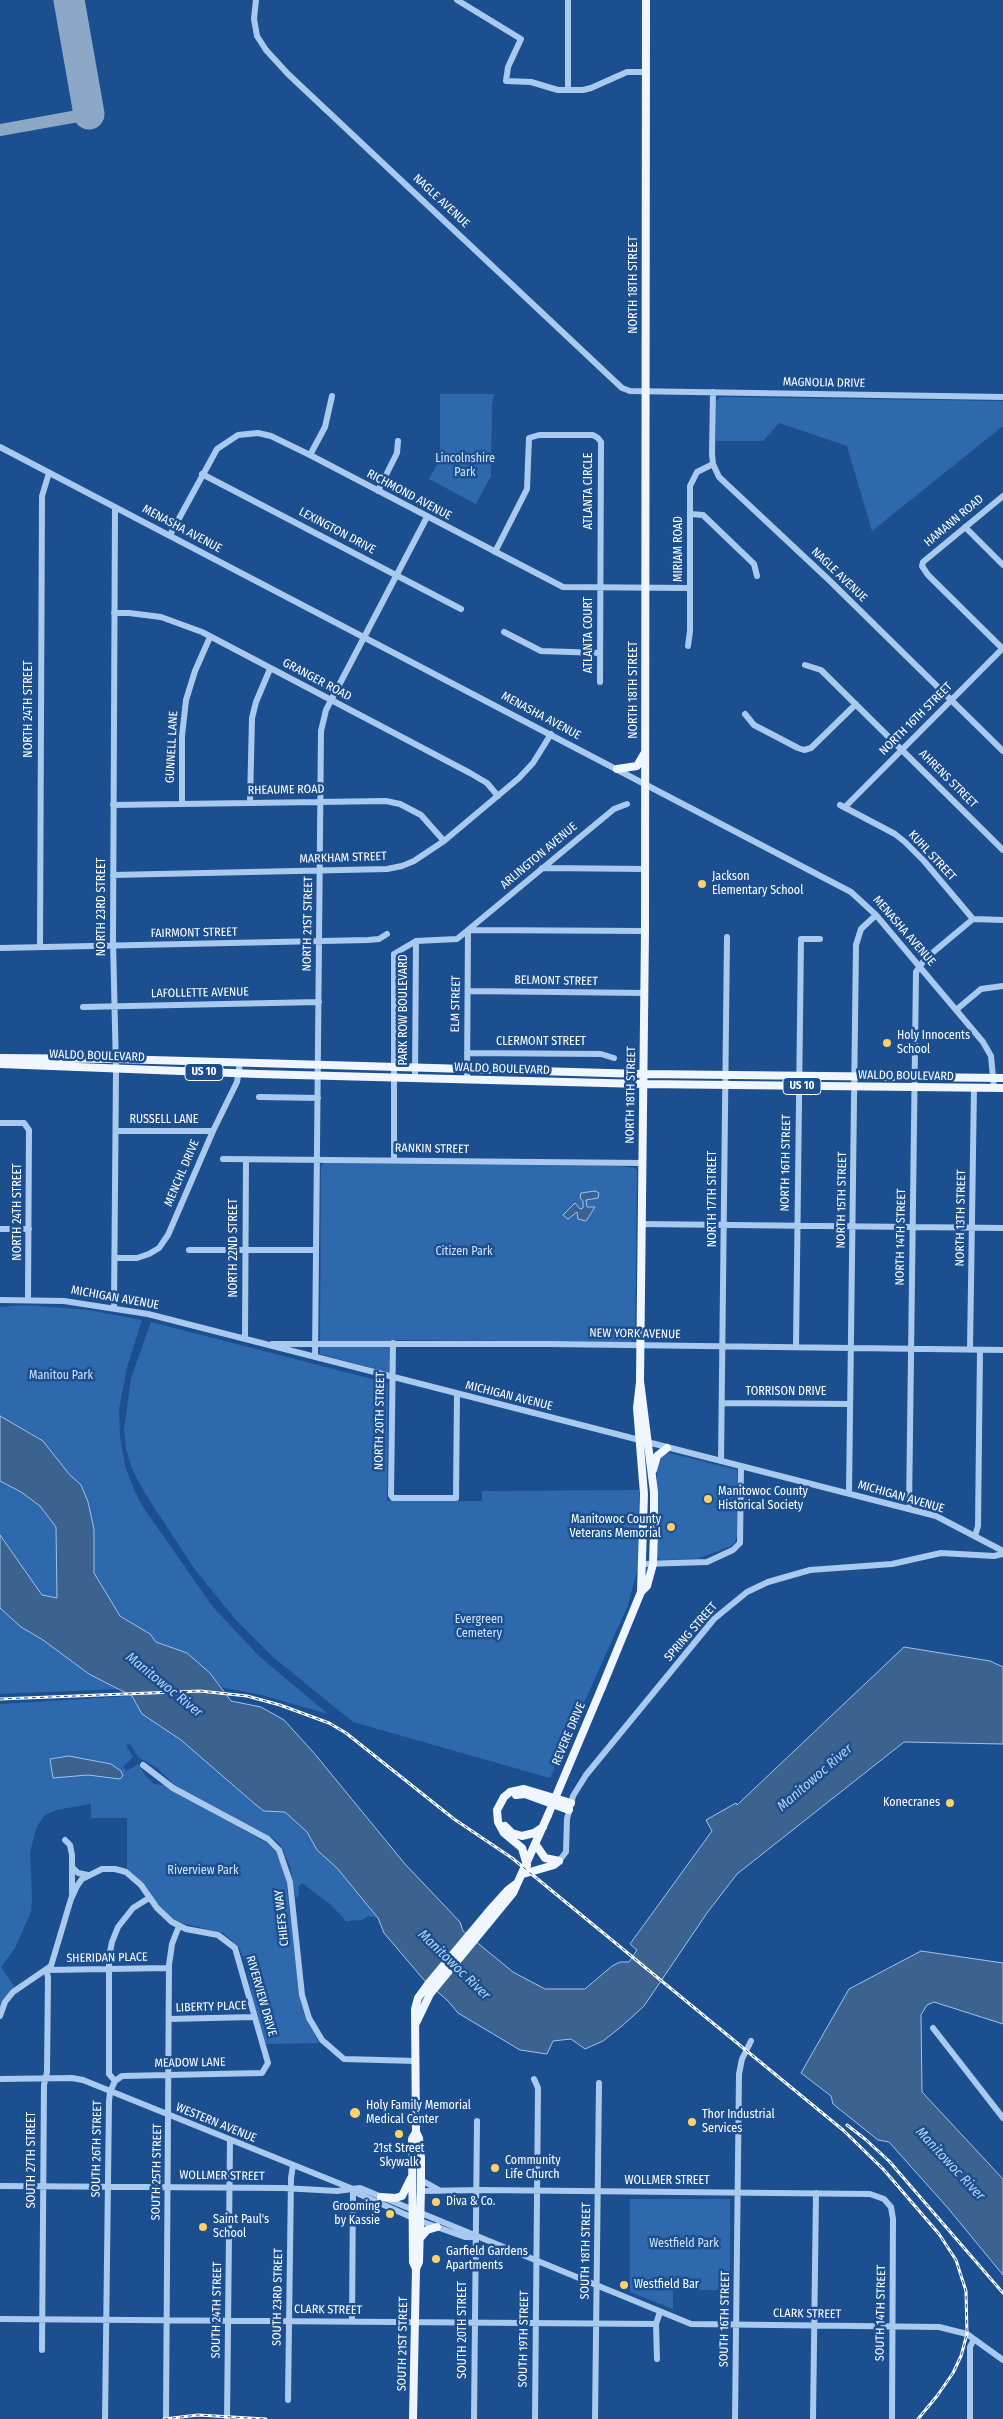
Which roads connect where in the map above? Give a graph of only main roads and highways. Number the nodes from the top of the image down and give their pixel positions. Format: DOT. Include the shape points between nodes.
graph roads {
  1 [pos="646,0"];
  2 [pos="645,753"];
  3 [pos="617,768"];
  4 [pos="0,1058"];
  5 [pos="0,1064"];
  6 [pos="643,1074"];
  7 [pos="1003,1078"];
  8 [pos="643,1084"];
  9 [pos="1003,1088"];
  10 [pos="640,1380"];
  11 [pos="668,1448"];
  12 [pos="652,1476"];
  13 [pos="643,1564"];
  14 [pos="653,1564"];
  15 [pos="641,1592"];
  16 [pos="543,1827"];
  17 [pos="536,1845"];
  18 [pos="527,1865"];
  19 [pos="523,1874"];
  20 [pos="472,1936"];
  21 [pos="416,2132"];
  22 [pos="413,2179"];
  23 [pos="421,2192"];
  24 [pos="382,2197"];
  25 [pos="416,2215"];
  26 [pos="436,2227"];
  27 [pos="420,2238"];
  28 [pos="416,2268"];
  29 [pos="413,2419"];
  1 -- 2 [label="main road, NORTH 18TH STREET"];
  2 -- 3 [label="main road" via="636,766"];
  2 -- 6 [label="main road, NORTH 18TH STREET"];
  4 -- 6 [label="main road, WALDO BOULEVARD / US 10"];
  5 -- 8 [label="main road, WALDO BOULEVARD / US 10"];
  6 -- 7 [label="main road, WALDO BOULEVARD / US 10"];
  6 -- 8 [label="main road, NORTH 18TH STREET"];
  8 -- 9 [label="main road, WALDO BOULEVARD / US 10"];
  8 -- 10 [label="main road, NORTH 18TH STREET"];
  10 -- 12 [label="main road, NORTH 18TH STREET"];
  10 -- 13 [label="main road, NORTH 18TH STREET" via="637,1408 644,1494"];
  11 -- 12 [label="main road" via="657,1456"];
  12 -- 14 [label="main road, NORTH 18TH STREET"];
  13 -- 15 [label="main road, REVERE DRIVE"];
  14 -- 15 [label="main road, REVERE DRIVE" via="647,1586"];
  15 -- 16 [label="main road, REVERE DRIVE, bridge"];
  16 -- 17 [label="main road, REVERE DRIVE"];
  16 -- 18 [label="main road" via="528,1835 512,1833 502,1822 503,1806 512,1796 525,1794 570,1806 524,1789 504,1797 497,1810 498,1822 504,1833 522,1848"];
  17 -- 18 [label="main road, REVERE DRIVE"];
  17 -- 19 [label="main road" via="543,1857 559,1861"];
  18 -- 19 [label="main road, REVERE DRIVE"];
  19 -- 20 [label="main road, REVERE DRIVE" via="514,1894"];
  20 -- 21 [label="main road, SOUTH 21ST STREET" via="431,1987 416,2024"];
  21 -- 22 [label="main road, SOUTH 21ST STREET" via="412,2139"];
  21 -- 23 [label="main road, SOUTH 21ST STREET"];
  22 -- 23 [label="main road"];
  22 -- 24 [label="main road" via="408,2181 402,2196"];
  22 -- 25 [label="main road, SOUTH 21ST STREET"];
  23 -- 25 [label="main road, SOUTH 21ST STREET"];
  25 -- 27 [label="main road, SOUTH 21ST STREET"];
  25 -- 28 [label="main road, SOUTH 21ST STREET" via="413,2262"];
  26 -- 27 [label="main road" via="427,2230"];
  27 -- 28 [label="main road, SOUTH 21ST STREET"];
  28 -- 29 [label="main road, SOUTH 21ST STREET"];
}
